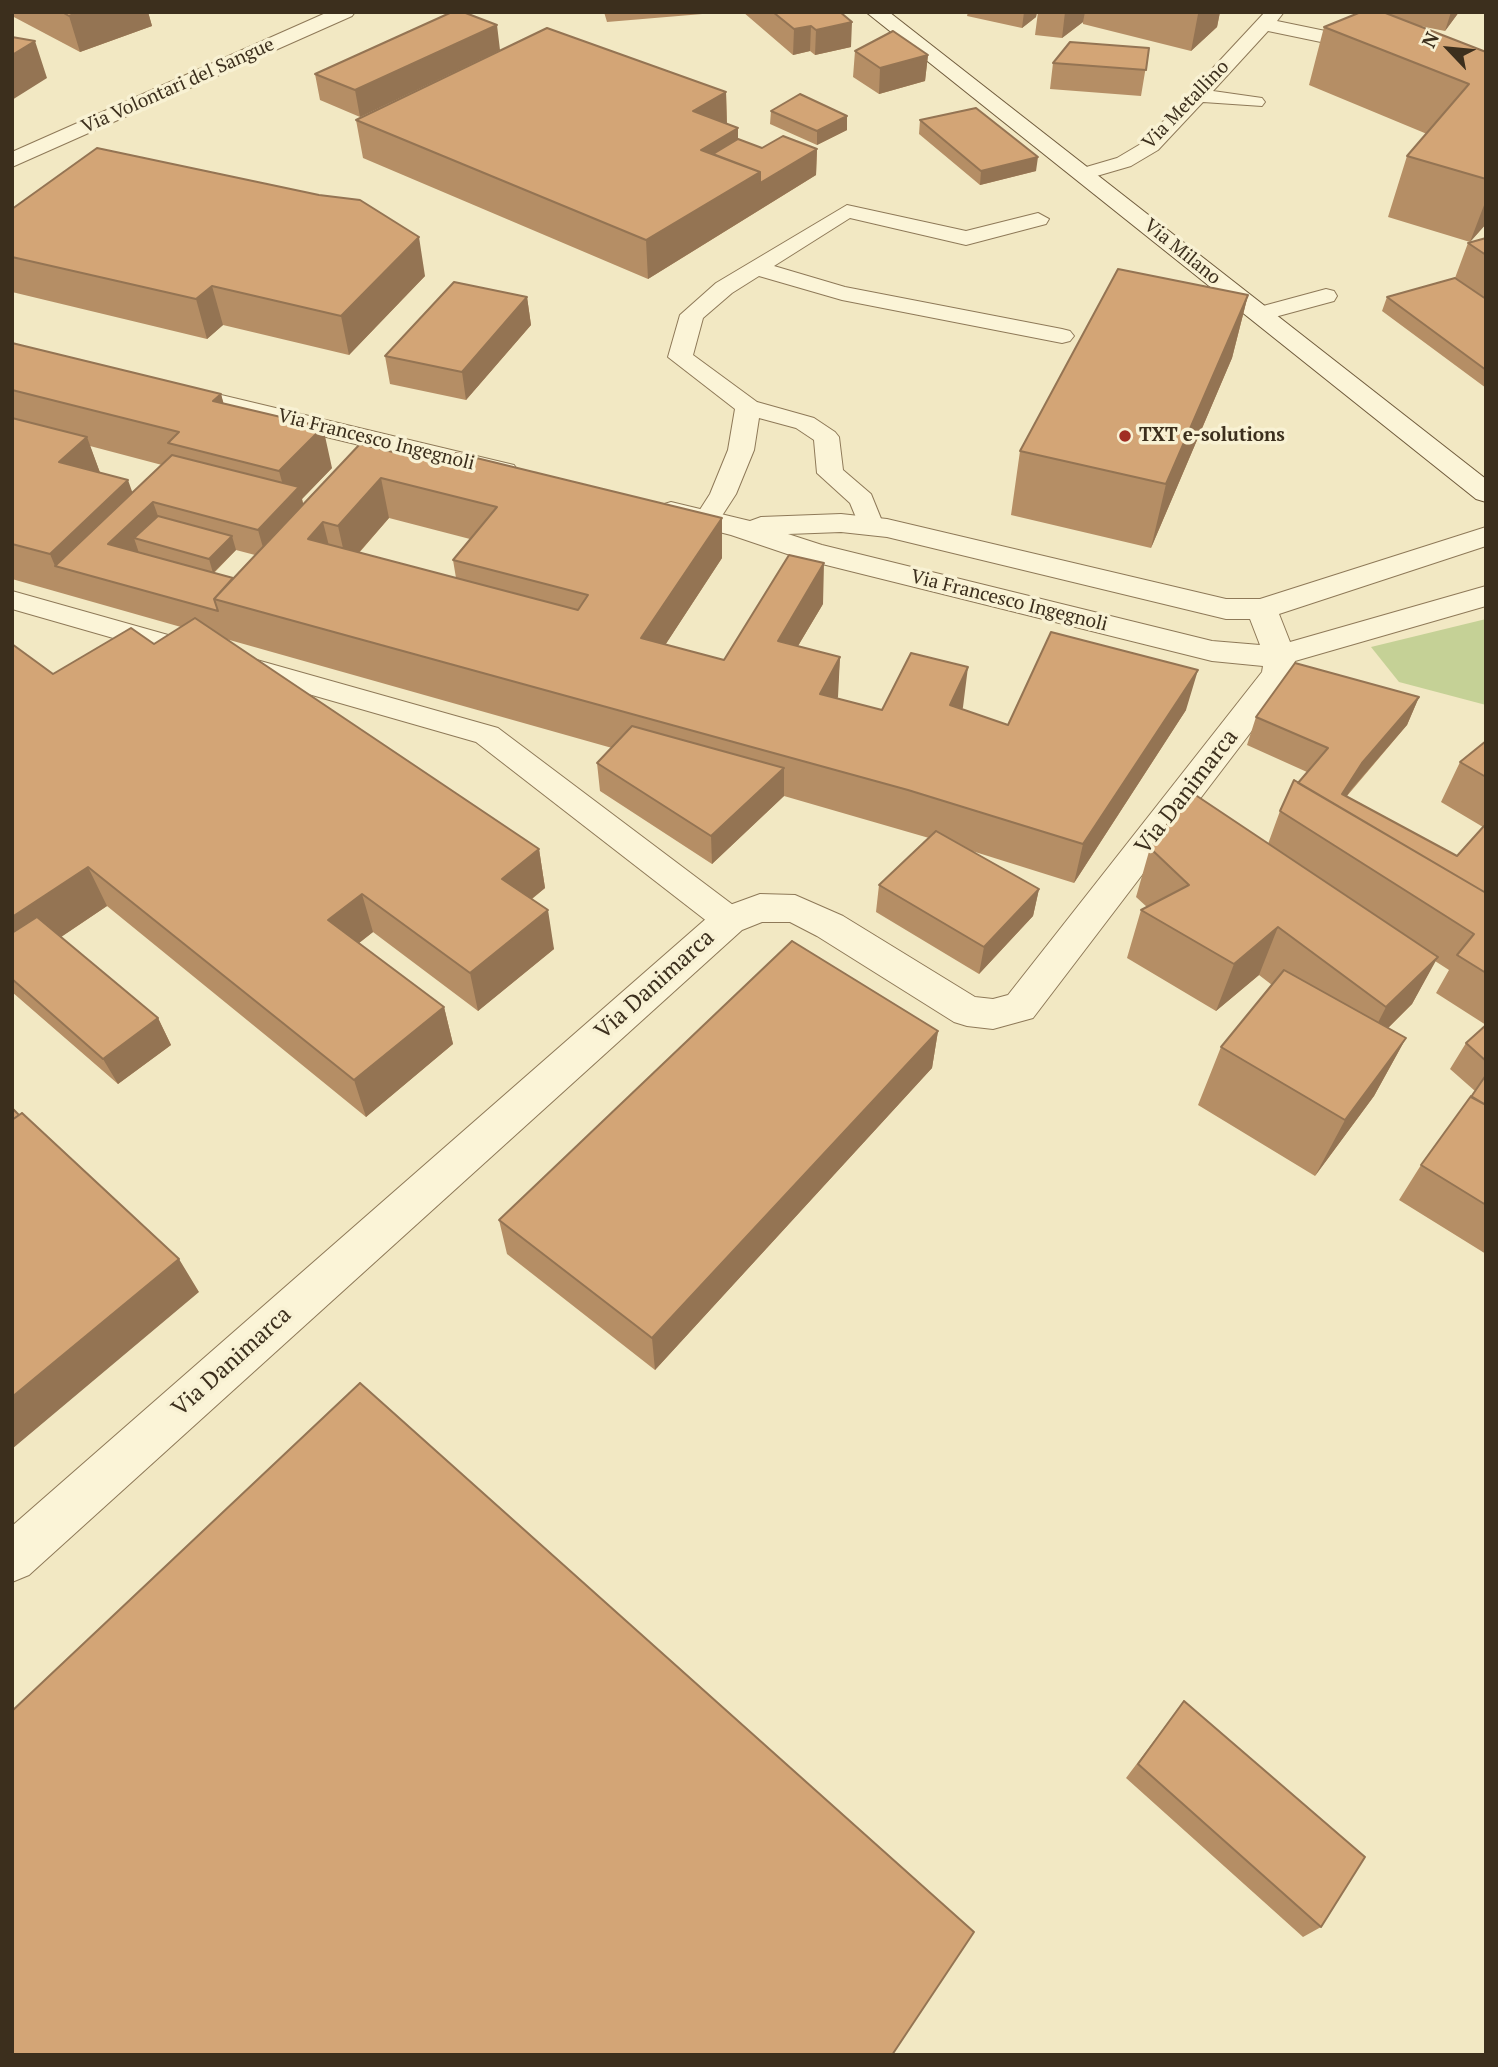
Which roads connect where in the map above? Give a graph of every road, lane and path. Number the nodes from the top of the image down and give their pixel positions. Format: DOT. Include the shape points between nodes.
graph roads {
  1 [pos="876,12"];
  2 [pos="340,13"];
  3 [pos="1269,18"];
  4 [pos="1394,52"];
  5 [pos="1198,95"];
  6 [pos="1255,102"];
  7 [pos="12,160"];
  8 [pos="1083,174"];
  9 [pos="1038,219"];
  10 [pos="756,268"];
  11 [pos="1326,296"];
  12 [pos="1260,314"];
  13 [pos="1062,336"];
  14 [pos="148,385"];
  15 [pos="748,407"];
  16 [pos="527,476"];
  17 [pos="1486,493"];
  18 [pos="649,506"];
  19 [pos="707,520"];
  20 [pos="871,526"];
  21 [pos="741,527"];
  22 [pos="1486,536"];
  23 [pos="1486,596"];
  24 [pos="12,600"];
  25 [pos="1262,609"];
  26 [pos="1280,655"];
  27 [pos="729,920"];
  28 [pos="12,1558"];
  1 -- 8 [label="street, Via Milano"];
  2 -- 7 [label="street, Via Volontari del Sangue"];
  3 -- 4 [label="lane"];
  3 -- 5 [label="lane, Via Metallino"];
  5 -- 6 [label="lane"];
  5 -- 8 [label="lane, Via Metallino" via="1151,146 1124,163"];
  8 -- 12 [label="street, Via Milano"];
  9 -- 10 [label="lane" via="966,238 847,211"];
  10 -- 13 [label="lane" via="842,293"];
  10 -- 15 [label="lane" via="692,315 680,357"];
  11 -- 12 [label="lane"];
  12 -- 17 [label="street, Via Milano"];
  14 -- 16 [label="street, Via Francesco Ingegnoli"];
  15 -- 19 [label="lane" via="741,450"];
  15 -- 20 [label="lane" via="805,424 827,437 830,473 862,500"];
  18 -- 19 [label="street, Via Francesco Ingegnoli"];
  19 -- 21 [label="street, Via Francesco Ingegnoli"];
  20 -- 21 [label="street, Via Francesco Ingegnoli"];
  20 -- 25 [label="street, Via Francesco Ingegnoli" via="1226,609"];
  21 -- 26 [label="street, Via Francesco Ingegnoli" via="813,552 1212,651"];
  22 -- 25 [label="street, Via Francesco Ingegnoli"];
  23 -- 26 [label="street, Via Francesco Ingegnoli"];
  24 -- 27 [label="lane" via="487,735"];
  25 -- 26 [label="street"];
  26 -- 27 [label="street, Via Danimarca" via="1278,674 1020,1007 993,1014 967,1011 795,909 760,908"];
  27 -- 28 [label="street, Via Danimarca"];
}
